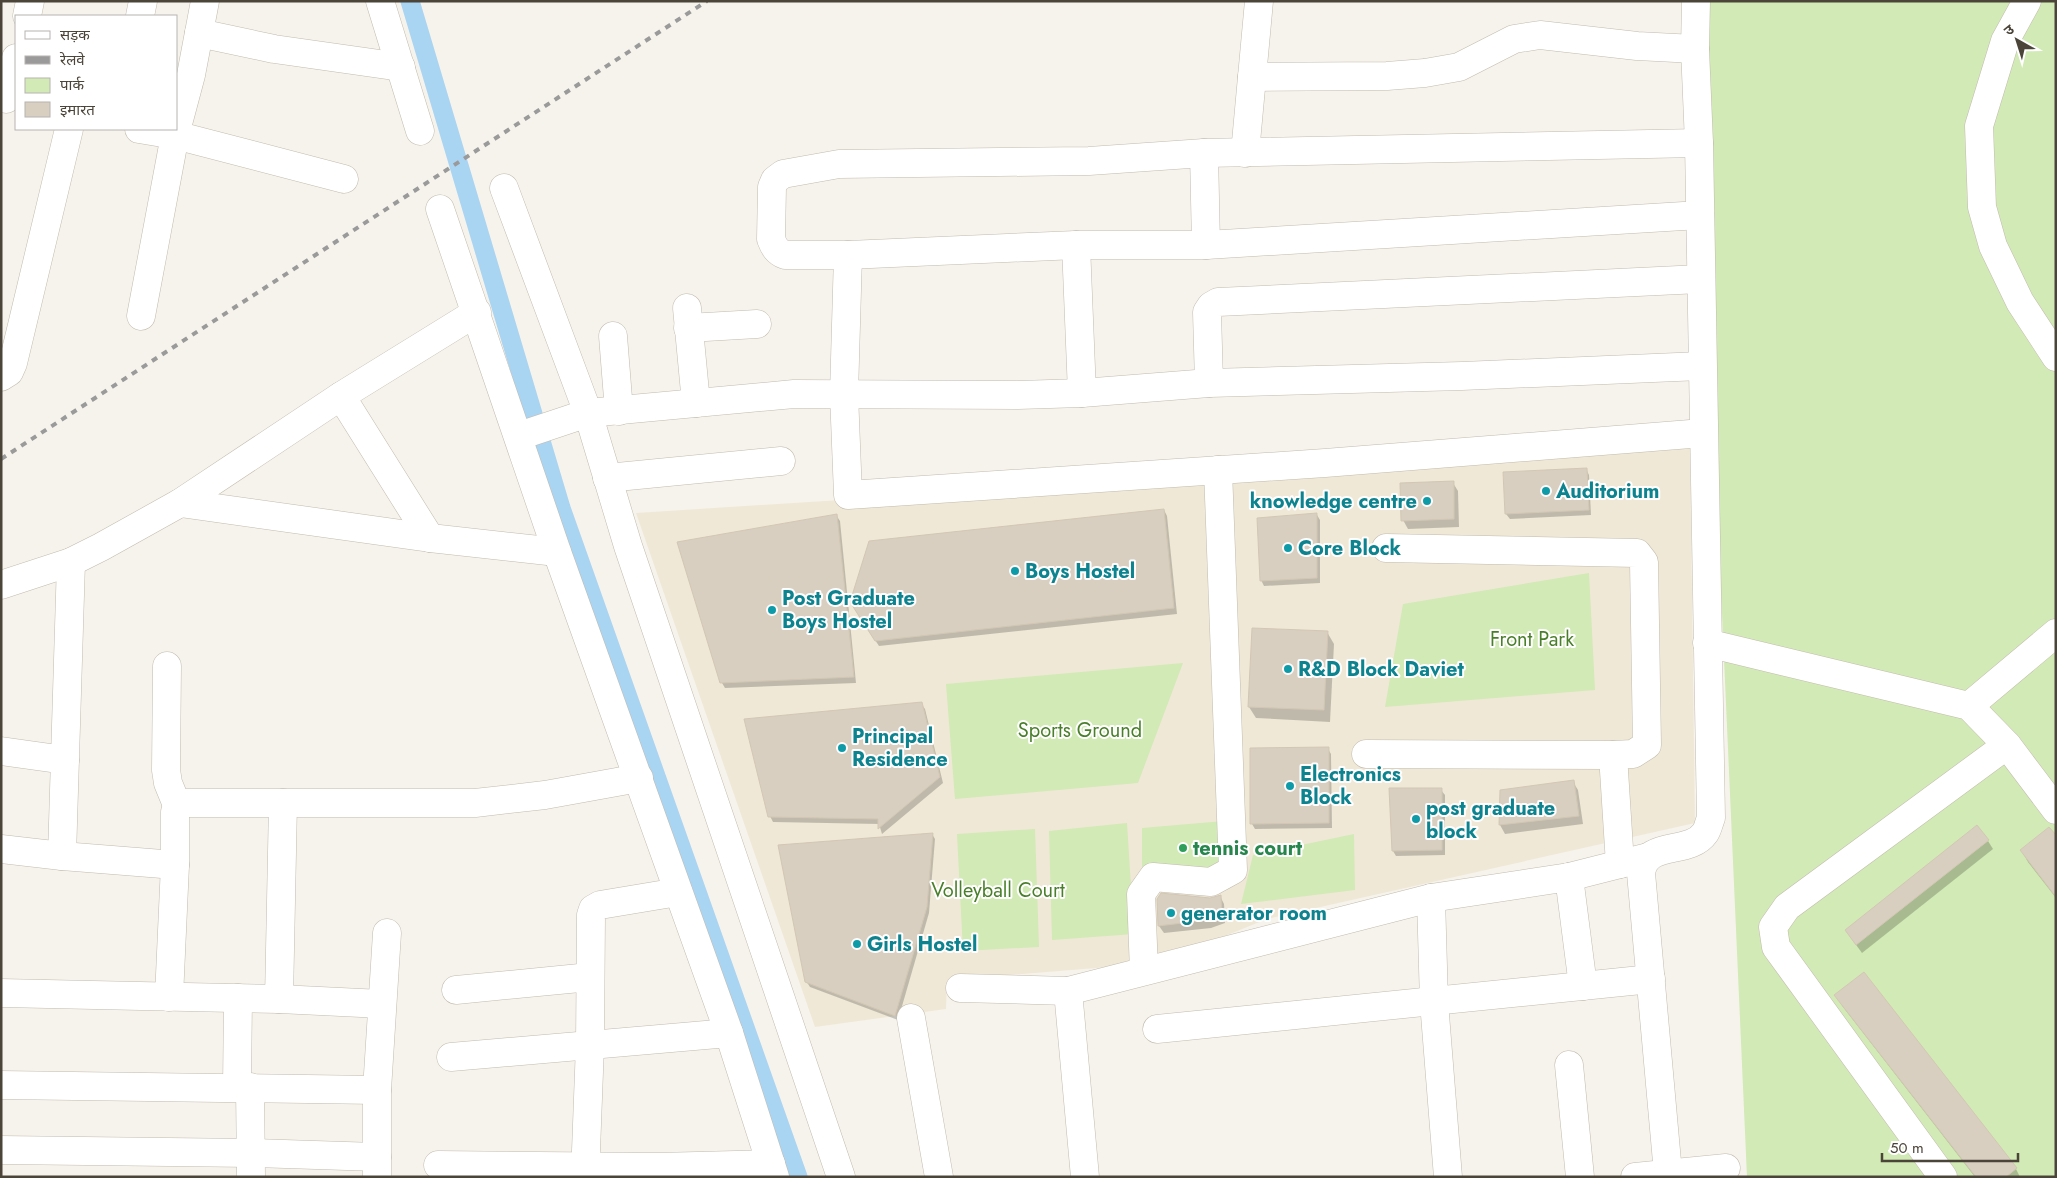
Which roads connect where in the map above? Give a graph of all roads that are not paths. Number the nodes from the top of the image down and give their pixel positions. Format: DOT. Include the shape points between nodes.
graph roads {
  1 [pos="30,1"];
  2 [pos="143,1"];
  3 [pos="206,1"];
  4 [pos="380,1"];
  5 [pos="1259,1"];
  6 [pos="1696,1"];
  7 [pos="2027,1"];
  8 [pos="26,15"];
  9 [pos="140,15"];
  10 [pos="199,33"];
  11 [pos="1695,49"];
  12 [pos="15,63"];
  13 [pos="401,67"];
  14 [pos="1252,77"];
  15 [pos="8,99"];
  16 [pos="178,122"];
  17 [pos="69,130"];
  18 [pos="145,130"];
  19 [pos="176,130"];
  20 [pos="420,131"];
  21 [pos="175,135"];
  22 [pos="1699,143"];
  23 [pos="1204,153"];
  24 [pos="1244,153"];
  25 [pos="344,179"];
  26 [pos="504,188"];
  27 [pos="440,209"];
  28 [pos="1700,215"];
  29 [pos="1076,245"];
  30 [pos="1206,246"];
  31 [pos="848,255"];
  32 [pos="1700,279"];
  33 [pos="477,312"];
  34 [pos="141,316"];
  35 [pos="757,324"];
  36 [pos="612,336"];
  37 [pos="2056,357"];
  38 [pos="1701,366"];
  39 [pos="1,377"];
  40 [pos="1209,383"];
  41 [pos="1082,393"];
  42 [pos="844,394"];
  43 [pos="341,396"];
  44 [pos="696,403"];
  45 [pos="619,410"];
  46 [pos="580,416"];
  47 [pos="1703,433"];
  48 [pos="527,434"];
  49 [pos="781,461"];
  50 [pos="1218,470"];
  51 [pos="607,478"];
  52 [pos="180,503"];
  53 [pos="430,538"];
  54 [pos="1386,548"];
  55 [pos="557,552"];
  56 [pos="71,562"];
  57 [pos="1,585"];
  58 [pos="2056,633"];
  59 [pos="1707,644"];
  60 [pos="167,666"];
  61 [pos="1968,706"];
  62 [pos="2007,745"];
  63 [pos="1,751"];
  64 [pos="1366,754"];
  65 [pos="1613,754"];
  66 [pos="65,760"];
  67 [pos="639,778"];
  68 [pos="283,803"];
  69 [pos="177,806"];
  70 [pos="2056,810"];
  71 [pos="1,849"];
  72 [pos="62,856"];
  73 [pos="1648,857"];
  74 [pos="1620,864"];
  75 [pos="175,865"];
  76 [pos="1569,877"];
  77 [pos="678,892"];
  78 [pos="1431,898"];
  79 [pos="387,933"];
  80 [pos="1144,972"];
  81 [pos="590,977"];
  82 [pos="1651,979"];
  83 [pos="1583,986"];
  84 [pos="960,988"];
  85 [pos="456,990"];
  86 [pos="1068,991"];
  87 [pos="1,993"];
  88 [pos="169,996"];
  89 [pos="238,998"];
  90 [pos="279,998"];
  91 [pos="1434,1002"];
  92 [pos="382,1004"];
  93 [pos="911,1018"];
  94 [pos="1157,1029"];
  95 [pos="729,1032"];
  96 [pos="590,1045"];
  97 [pos="451,1058"];
  98 [pos="1569,1065"];
  99 [pos="1,1085"];
  100 [pos="244,1087"];
  101 [pos="377,1090"];
  102 [pos="1,1150"];
  103 [pos="252,1165"];
  104 [pos="438,1165"];
  105 [pos="377,1167"];
  106 [pos="1726,1168"];
  107 [pos="773,1170"];
  108 [pos="585,1171"];
  109 [pos="1668,1173"];
  110 [pos="841,1177"];
  111 [pos="939,1177"];
  112 [pos="1084,1177"];
  113 [pos="1448,1177"];
  114 [pos="1580,1177"];
  115 [pos="1635,1177"];
  116 [pos="1942,1177"];
  1 -- 8 [label="street"];
  2 -- 9 [label="street"];
  3 -- 10 [label="street"];
  4 -- 13 [label="street"];
  5 -- 14 [label="street"];
  6 -- 11 [label="street"];
  7 -- 37 [label="street" via="2005,40 1979,126 1982,207 1994,246 2020,302"];
  10 -- 13 [label="street" via="274,49"];
  10 -- 16 [label="street"];
  11 -- 14 [label="street" via="1540,35 1514,39 1459,67 1425,73"];
  11 -- 22 [label="street"];
  12 -- 15 [label="street"];
  13 -- 20 [label="street"];
  14 -- 24 [label="street"];
  17 -- 39 [label="street" via="13,363 9,372"];
  18 -- 21 [label="street"];
  19 -- 21 [label="street"];
  21 -- 25 [label="street"];
  21 -- 34 [label="street"];
  22 -- 24 [label="street"];
  22 -- 28 [label="street"];
  23 -- 24 [label="street"];
  23 -- 30 [label="street"];
  23 -- 31 [label="street" via="1089,160 839,164 793,170 775,180 772,187 771,239 779,253"];
  26 -- 46 [label="street"];
  27 -- 33 [label="street"];
  28 -- 30 [label="street"];
  28 -- 32 [label="street"];
  29 -- 30 [label="street"];
  29 -- 31 [label="street"];
  29 -- 41 [label="street"];
  31 -- 42 [label="street"];
  32 -- 38 [label="street"];
  32 -- 40 [label="street" via="1218,302 1207,312"];
  33 -- 43 [label="street"];
  33 -- 48 [label="street"];
  35 -- 44 [label="street" via="687,318"];
  36 -- 45 [label="street"];
  38 -- 40 [label="street"];
  38 -- 47 [label="street"];
  40 -- 41 [label="street"];
  41 -- 42 [label="street"];
  42 -- 44 [label="street" via="794,394"];
  42 -- 50 [label="street" via="848,495"];
  43 -- 52 [label="street"];
  43 -- 53 [label="street"];
  44 -- 45 [label="street"];
  45 -- 46 [label="street"];
  46 -- 48 [label="street"];
  46 -- 51 [label="street"];
  47 -- 50 [label="street"];
  47 -- 59 [label="street"];
  48 -- 55 [label="street"];
  49 -- 51 [label="street"];
  50 -- 80 [label="street" via="1234,870 1211,882 1153,877 1141,894"];
  51 -- 110 [label="street"];
  52 -- 53 [label="street"];
  52 -- 56 [label="street"];
  53 -- 55 [label="street"];
  54 -- 65 [label="street" via="1637,553 1644,562 1647,745 1633,754"];
  55 -- 67 [label="street"];
  56 -- 57 [label="street"];
  56 -- 66 [label="street"];
  58 -- 61 [label="street"];
  59 -- 61 [label="street"];
  59 -- 73 [label="street" via="1711,818 1705,833 1693,842"];
  60 -- 69 [label="street" via="166,770"];
  61 -- 62 [label="street"];
  62 -- 70 [label="street"];
  62 -- 116 [label="street" via="1787,907 1773,926 1776,947"];
  63 -- 66 [label="street"];
  64 -- 65 [label="street"];
  65 -- 74 [label="street"];
  66 -- 72 [label="street"];
  67 -- 68 [label="street" via="545,795 475,802"];
  67 -- 77 [label="street"];
  68 -- 69 [label="street" via="184,802"];
  68 -- 90 [label="street"];
  69 -- 75 [label="street"];
  71 -- 72 [label="street"];
  72 -- 75 [label="street"];
  73 -- 74 [label="street"];
  73 -- 82 [label="street" via="1642,864 1641,873"];
  74 -- 76 [label="street"];
  75 -- 88 [label="street"];
  76 -- 78 [label="street"];
  76 -- 83 [label="street"];
  77 -- 81 [label="street" via="600,905 593,909"];
  77 -- 95 [label="street"];
  78 -- 80 [label="street"];
  78 -- 91 [label="street"];
  79 -- 92 [label="street"];
  80 -- 86 [label="street"];
  81 -- 85 [label="street"];
  81 -- 96 [label="street"];
  82 -- 83 [label="street"];
  82 -- 109 [label="street"];
  83 -- 91 [label="street"];
  84 -- 86 [label="street"];
  86 -- 112 [label="street"];
  87 -- 88 [label="street"];
  88 -- 89 [label="street"];
  89 -- 90 [label="street"];
  89 -- 100 [label="street"];
  90 -- 92 [label="street"];
  91 -- 94 [label="street"];
  91 -- 113 [label="street"];
  92 -- 101 [label="street"];
  93 -- 111 [label="street"];
  95 -- 96 [label="street"];
  95 -- 107 [label="street"];
  96 -- 97 [label="street"];
  96 -- 108 [label="street"];
  98 -- 114 [label="street"];
  99 -- 100 [label="street"];
  100 -- 101 [label="street"];
  100 -- 103 [label="street"];
  101 -- 105 [label="street"];
  102 -- 103 [label="street"];
  103 -- 105 [label="street"];
  104 -- 108 [label="street"];
  106 -- 109 [label="street"];
  107 -- 108 [label="street" via="710,1167"];
  109 -- 115 [label="street"];
}
